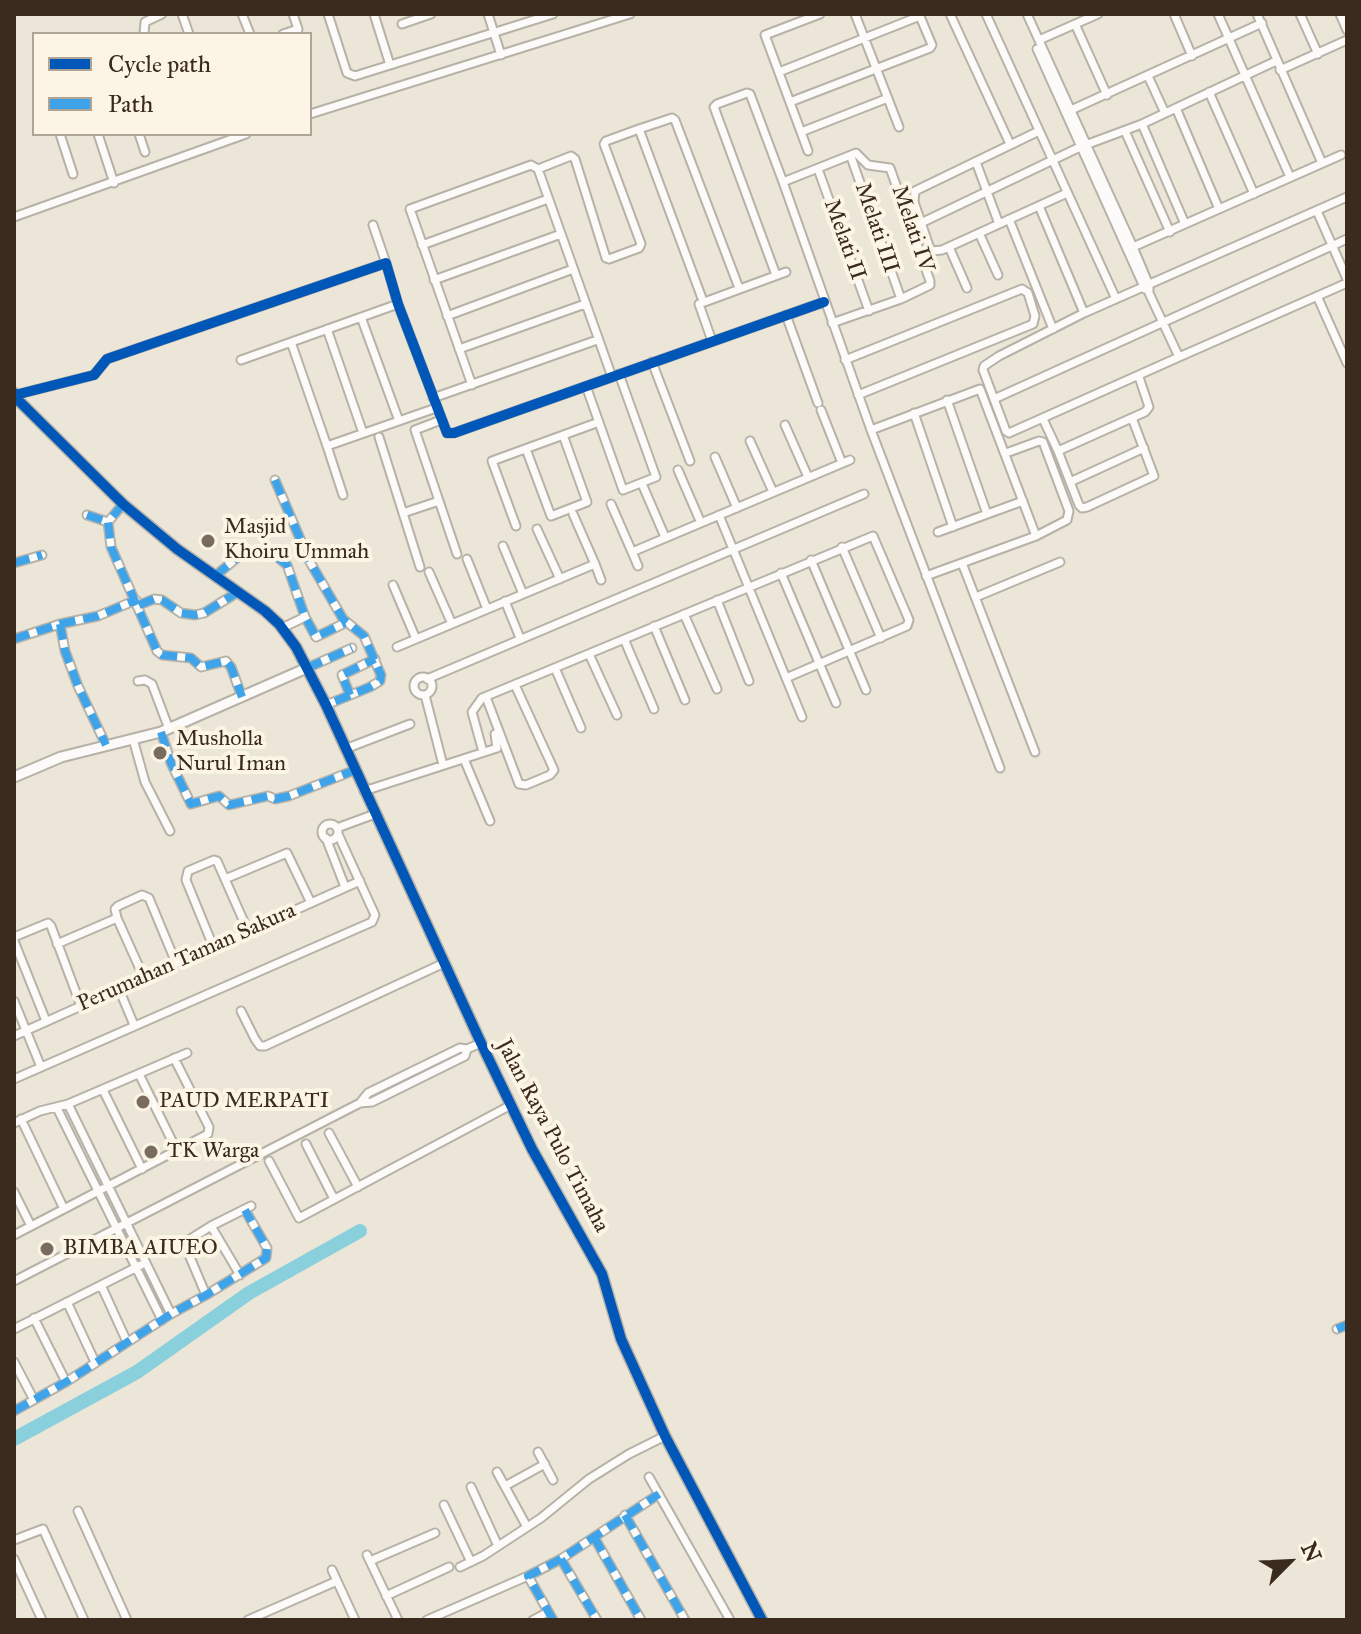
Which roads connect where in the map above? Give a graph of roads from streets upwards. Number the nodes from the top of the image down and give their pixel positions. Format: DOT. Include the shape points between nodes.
graph roads {
  1 [pos="162,14"];
  2 [pos="293,14"];
  3 [pos="328,14"];
  4 [pos="374,14"];
  5 [pos="431,14"];
  6 [pos="488,14"];
  7 [pos="553,14"];
  8 [pos="630,14"];
  9 [pos="820,14"];
  10 [pos="855,14"];
  11 [pos="950,14"];
  12 [pos="986,14"];
  13 [pos="1025,14"];
  14 [pos="1098,14"];
  15 [pos="1174,14"];
  16 [pos="1218,14"];
  17 [pos="1257,14"];
  18 [pos="1300,14"];
  19 [pos="1340,14"];
  20 [pos="919,15"];
  21 [pos="416,17"];
  22 [pos="1262,23"];
  23 [pos="402,24"];
  24 [pos="1075,24"];
  25 [pos="1347,30"];
  26 [pos="144,32"];
  27 [pos="297,32"];
  28 [pos="494,33"];
  29 [pos="865,38"];
  30 [pos="1229,38"];
  31 [pos="1039,40"];
  32 [pos="1347,40"];
  33 [pos="1318,54"];
  34 [pos="501,55"];
  35 [pos="1192,56"];
  36 [pos="1276,61"];
  37 [pos="390,65"];
  38 [pos="876,68"];
  39 [pos="1280,70"];
  40 [pos="779,72"];
  41 [pos="1245,74"];
  42 [pos="1148,76"];
  43 [pos="1209,92"];
  44 [pos="1107,95"];
  45 [pos="888,98"];
  46 [pos="790,102"];
  47 [pos="1176,108"];
  48 [pos="1071,110"];
  49 [pos="312,113"];
  50 [pos="1165,113"];
  51 [pos="1142,124"];
  52 [pos="899,127"];
  53 [pos="639,129"];
  54 [pos="1039,131"];
  55 [pos="1125,131"];
  56 [pos="801,132"];
  57 [pos="61,136"];
  58 [pos="99,136"];
  59 [pos="140,136"];
  60 [pos="226,138"];
  61 [pos="1010,144"];
  62 [pos="1083,146"];
  63 [pos="808,151"];
  64 [pos="145,152"];
  65 [pos="1341,155"];
  66 [pos="851,157"];
  67 [pos="1053,159"];
  68 [pos="976,162"];
  69 [pos="1322,163"];
  70 [pos="538,169"];
  71 [pos="818,169"];
  72 [pos="73,174"];
  73 [pos="1290,177"];
  74 [pos="783,182"];
  75 [pos="114,183"];
  76 [pos="987,191"];
  77 [pos="1067,193"];
  78 [pos="1254,194"];
  79 [pos="1347,197"];
  80 [pos="548,199"];
  81 [pos="1039,206"];
  82 [pos="1219,209"];
  83 [pos="1317,211"];
  84 [pos="14,217"];
  85 [pos="1009,219"];
  86 [pos="921,223"];
  87 [pos="999,224"];
  88 [pos="1185,224"];
  89 [pos="373,225"];
  90 [pos="1170,232"];
  91 [pos="979,233"];
  92 [pos="561,234"];
  93 [pos="1347,239"];
  94 [pos="422,245"];
  95 [pos="1333,245"];
  96 [pos="949,247"];
  97 [pos="1133,247"];
  98 [pos="386,263"];
  99 [pos="573,269"];
  100 [pos="786,272"];
  101 [pos="776,275"];
  102 [pos="998,275"];
  103 [pos="434,280"];
  104 [pos="1347,281"];
  105 [pos="739,288"];
  106 [pos="967,288"];
  107 [pos="1147,288"];
  108 [pos="1317,296"];
  109 [pos="901,299"];
  110 [pos="1116,299"];
  111 [pos="703,301"];
  112 [pos="824,302"];
  113 [pos="398,304"];
  114 [pos="585,304"];
  115 [pos="869,311"];
  116 [pos="1084,313"];
  117 [pos="786,315"];
  118 [pos="447,316"];
  119 [pos="361,317"];
  120 [pos="1163,322"];
  121 [pos="832,323"];
  122 [pos="327,329"];
  123 [pos="1053,329"];
  124 [pos="597,340"];
  125 [pos="712,341"];
  126 [pos="291,342"];
  127 [pos="459,349"];
  128 [pos="1179,357"];
  129 [pos="241,360"];
  130 [pos="845,360"];
  131 [pos="652,362"];
  132 [pos="1347,363"];
  133 [pos="615,375"];
  134 [pos="1139,377"];
  135 [pos="472,385"];
  136 [pos="586,386"];
  137 [pos="858,395"];
  138 [pos="433,398"];
  139 [pos="16,399"];
  140 [pos="994,399"];
  141 [pos="947,400"];
  142 [pos="436,408"];
  143 [pos="914,413"];
  144 [pos="1132,418"];
  145 [pos="1043,419"];
  146 [pos="441,420"];
  147 [pos="399,421"];
  148 [pos="599,422"];
  149 [pos="785,425"];
  150 [pos="871,430"];
  151 [pos="363,433"];
  152 [pos="563,435"];
  153 [pos="379,437"];
  154 [pos="750,441"];
  155 [pos="327,446"];
  156 [pos="1144,448"];
  157 [pos="526,449"];
  158 [pos="1058,451"];
  159 [pos="1006,453"];
  160 [pos="715,457"];
  161 [pos="690,461"];
  162 [pos="678,470"];
  163 [pos="808,477"];
  164 [pos="275,480"];
  165 [pos="1070,482"];
  166 [pos="643,486"];
  167 [pos="773,492"];
  168 [pos="864,494"];
  169 [pos="343,495"];
  170 [pos="439,501"];
  171 [pos="1023,501"];
  172 [pos="611,504"];
  173 [pos="121,506"];
  174 [pos="737,508"];
  175 [pos="403,513"];
  176 [pos="573,514"];
  177 [pos="987,514"];
  178 [pos="87,515"];
  179 [pos="719,515"];
  180 [pos="109,519"];
  181 [pos="701,523"];
  182 [pos="516,526"];
  183 [pos="953,527"];
  184 [pos="537,529"];
  185 [pos="938,532"];
  186 [pos="1036,536"];
  187 [pos="665,537"];
  188 [pos="503,546"];
  189 [pos="842,547"];
  190 [pos="733,550"];
  191 [pos="632,552"];
  192 [pos="457,554"];
  193 [pos="42,555"];
  194 [pos="467,559"];
  195 [pos="811,560"];
  196 [pos="1060,562"];
  197 [pos="14,563"];
  198 [pos="962,563"];
  199 [pos="595,564"];
  200 [pos="638,566"];
  201 [pos="420,567"];
  202 [pos="429,572"];
  203 [pos="781,573"];
  204 [pos="215,576"];
  205 [pos="926,576"];
  206 [pos="560,579"];
  207 [pos="601,580"];
  208 [pos="393,585"];
  209 [pos="748,587"];
  210 [pos="236,594"];
  211 [pos="523,594"];
  212 [pos="976,597"];
  213 [pos="717,600"];
  214 [pos="505,601"];
  215 [pos="138,602"];
  216 [pos="487,609"];
  217 [pos="684,614"];
  218 [pos="305,617"];
  219 [pos="345,623"];
  220 [pos="60,624"];
  221 [pos="452,624"];
  222 [pos="654,626"];
  223 [pos="282,628"];
  224 [pos="520,638"];
  225 [pos="881,638"];
  226 [pos="14,639"];
  227 [pos="416,639"];
  228 [pos="624,639"];
  229 [pos="397,647"];
  230 [pos="352,648"];
  231 [pos="850,651"];
  232 [pos="589,654"];
  233 [pos="375,659"];
  234 [pos="820,664"];
  235 [pos="307,668"];
  236 [pos="555,668"];
  237 [pos="786,678"];
  238 [pos="427,679"];
  239 [pos="138,681"];
  240 [pos="749,681"];
  241 [pos="515,685"];
  242 [pos="717,689"];
  243 [pos="866,690"];
  244 [pos="350,695"];
  245 [pos="425,695"];
  246 [pos="242,697"];
  247 [pos="484,698"];
  248 [pos="685,700"];
  249 [pos="836,703"];
  250 [pos="326,705"];
  251 [pos="654,709"];
  252 [pos="617,715"];
  253 [pos="802,717"];
  254 [pos="410,724"];
  255 [pos="581,728"];
  256 [pos="165,731"];
  257 [pos="133,739"];
  258 [pos="106,745"];
  259 [pos="345,749"];
  260 [pos="483,752"];
  261 [pos="1035,752"];
  262 [pos="464,759"];
  263 [pos="443,765"];
  264 [pos="1000,768"];
  265 [pos="351,771"];
  266 [pos="14,777"];
  267 [pos="364,791"];
  268 [pos="374,815"];
  269 [pos="490,821"];
  270 [pos="170,831"];
  271 [pos="337,831"];
  272 [pos="326,838"];
  273 [pos="225,879"];
  274 [pos="360,881"];
  275 [pos="345,887"];
  276 [pos="311,903"];
  277 [pos="117,918"];
  278 [pos="248,931"];
  279 [pos="14,939"];
  280 [pos="57,944"];
  281 [pos="213,946"];
  282 [pos="176,963"];
  283 [pos="436,967"];
  284 [pos="144,978"];
  285 [pos="119,989"];
  286 [pos="14,1001"];
  287 [pos="81,1006"];
  288 [pos="241,1011"];
  289 [pos="46,1021"];
  290 [pos="134,1025"];
  291 [pos="26,1030"];
  292 [pos="14,1036"];
  293 [pos="472,1047"];
  294 [pos="187,1053"];
  295 [pos="174,1058"];
  296 [pos="41,1067"];
  297 [pos="429,1069"];
  298 [pos="139,1074"];
  299 [pos="14,1079"];
  300 [pos="103,1090"];
  301 [pos="375,1090"];
  302 [pos="380,1098"];
  303 [pos="360,1103"];
  304 [pos="68,1104"];
  305 [pos="57,1108"];
  306 [pos="504,1109"];
  307 [pos="18,1121"];
  308 [pos="329,1133"];
  309 [pos="306,1144"];
  310 [pos="177,1151"];
  311 [pos="269,1161"];
  312 [pos="142,1169"];
  313 [pos="107,1186"];
  314 [pos="358,1187"];
  315 [pos="98,1190"];
  316 [pos="14,1192"];
  317 [pos="334,1199"];
  318 [pos="64,1209"];
  319 [pos="126,1223"];
  320 [pos="31,1226"];
  321 [pos="211,1226"];
  322 [pos="118,1227"];
  323 [pos="14,1235"];
  324 [pos="146,1262"];
  325 [pos="137,1266"];
  326 [pos="240,1275"];
  327 [pos="14,1281"];
  328 [pos="101,1285"];
  329 [pos="206,1295"];
  330 [pos="164,1299"];
  331 [pos="67,1302"];
  332 [pos="155,1304"];
  333 [pos="171,1314"];
  334 [pos="34,1318"];
  335 [pos="162,1320"];
  336 [pos="1347,1325"];
  337 [pos="14,1329"];
  338 [pos="1337,1329"];
  339 [pos="127,1342"];
  340 [pos="14,1362"];
  341 [pos="95,1362"];
  342 [pos="66,1382"];
  343 [pos="34,1400"];
  344 [pos="14,1411"];
  345 [pos="661,1438"];
  346 [pos="538,1452"];
  347 [pos="545,1464"];
  348 [pos="497,1472"];
  349 [pos="649,1477"];
  350 [pos="553,1480"];
  351 [pos="505,1486"];
  352 [pos="471,1487"];
  353 [pos="659,1494"];
  354 [pos="444,1505"];
  355 [pos="78,1511"];
  356 [pos="625,1515"];
  357 [pos="527,1527"];
  358 [pos="435,1533"];
  359 [pos="594,1537"];
  360 [pos="14,1540"];
  361 [pos="498,1546"];
  362 [pos="14,1559"];
  363 [pos="561,1559"];
  364 [pos="471,1562"];
  365 [pos="449,1567"];
  366 [pos="460,1567"];
  367 [pos="332,1570"];
  368 [pos="528,1576"];
  369 [pos="337,1581"];
  370 [pos="386,1596"];
  371 [pos="548,1612"];
  372 [pos="353,1619"];
  373 [pos="42,1620"];
  374 [pos="84,1620"];
  375 [pos="127,1620"];
  376 [pos="248,1620"];
  377 [pos="398,1620"];
  378 [pos="427,1620"];
  379 [pos="533,1620"];
  380 [pos="553,1620"];
  381 [pos="597,1620"];
  382 [pos="641,1620"];
  383 [pos="685,1620"];
  384 [pos="730,1620"];
  385 [pos="762,1620"];
  1 -- 26 [label="street" via="145,22"];
  2 -- 27 [label="street"];
  3 -- 37 [label="street" via="350,76"];
  4 -- 37 [label="street"];
  5 -- 21 [label="street"];
  6 -- 28 [label="street"];
  7 -- 28 [label="street"];
  8 -- 34 [label="street"];
  9 -- 40 [label="street" via="765,35"];
  10 -- 29 [label="street"];
  11 -- 61 [label="street"];
  12 -- 54 [label="street"];
  13 -- 31 [label="street"];
  13 -- 62 [label="street"];
  14 -- 24 [label="street"];
  15 -- 35 [label="street"];
  16 -- 30 [label="street"];
  17 -- 22 [label="street"];
  18 -- 33 [label="street"];
  19 -- 25 [label="street"];
  20 -- 29 [label="street"];
  20 -- 38 [label="street" via="932,47"];
  21 -- 23 [label="street"];
  22 -- 30 [label="street"];
  22 -- 36 [label="street"];
  24 -- 31 [label="street"];
  24 -- 44 [label="street"];
  28 -- 34 [label="street"];
  28 -- 37 [label="street"];
  29 -- 38 [label="street"];
  29 -- 40 [label="street"];
  30 -- 35 [label="street"];
  30 -- 41 [label="street"];
  31 -- 48 [label="street"];
  32 -- 33 [label="street"];
  33 -- 39 [label="street"];
  34 -- 49 [label="street"];
  35 -- 42 [label="street"];
  36 -- 39 [label="street"];
  36 -- 41 [label="street"];
  38 -- 45 [label="street"];
  38 -- 46 [label="street"];
  39 -- 69 [label="street"];
  40 -- 46 [label="street"];
  41 -- 43 [label="street"];
  41 -- 73 [label="street"];
  42 -- 44 [label="street"];
  42 -- 50 [label="street"];
  43 -- 47 [label="street"];
  43 -- 78 [label="street"];
  44 -- 48 [label="street"];
  45 -- 52 [label="street"];
  45 -- 56 [label="street"];
  46 -- 56 [label="street"];
  47 -- 50 [label="street"];
  47 -- 82 [label="street"];
  48 -- 62 [label="street"];
  50 -- 51 [label="street"];
  51 -- 55 [label="street"];
  51 -- 88 [label="street"];
  53 -- 70 [label="street" via="604,144 639,248 606,258 575,159"];
  53 -- 105 [label="street" via="675,120"];
  53 -- 111 [label="street"];
  54 -- 61 [label="street"];
  54 -- 67 [label="street"];
  55 -- 62 [label="street"];
  55 -- 90 [label="street"];
  56 -- 63 [label="street"];
  57 -- 72 [label="street"];
  58 -- 75 [label="street"];
  59 -- 64 [label="street"];
  60 -- 75 [label="street"];
  61 -- 68 [label="street"];
  62 -- 67 [label="street"];
  62 -- 97 [label="street"];
  62 -- 107 [label="street"];
  65 -- 69 [label="street"];
  66 -- 71 [label="street"];
  66 -- 109 [label="street, Melati III"];
  66 -- 109 [label="street, Melati IV" via="859,154 863,163 891,169 930,281"];
  67 -- 76 [label="street"];
  67 -- 77 [label="street"];
  68 -- 76 [label="street"];
  68 -- 86 [label="street" via="915,191"];
  69 -- 73 [label="street"];
  70 -- 80 [label="street"];
  70 -- 94 [label="street" via="531,165 410,209"];
  71 -- 74 [label="street"];
  71 -- 115 [label="street, Melati II"];
  73 -- 78 [label="street"];
  74 -- 101 [label="street" via="749,93 715,105"];
  74 -- 112 [label="street"];
  75 -- 84 [label="street"];
  76 -- 86 [label="street"];
  76 -- 87 [label="street"];
  77 -- 81 [label="street"];
  77 -- 110 [label="street"];
  78 -- 82 [label="street"];
  79 -- 83 [label="street"];
  80 -- 92 [label="street"];
  80 -- 94 [label="street"];
  81 -- 85 [label="street"];
  81 -- 116 [label="street"];
  82 -- 88 [label="street"];
  83 -- 95 [label="street"];
  83 -- 107 [label="street"];
  85 -- 87 [label="street"];
  85 -- 123 [label="street"];
  86 -- 96 [label="street" via="932,251"];
  87 -- 91 [label="street"];
  88 -- 90 [label="street"];
  89 -- 98 [label="street"];
  90 -- 97 [label="street"];
  91 -- 96 [label="street"];
  91 -- 102 [label="street"];
  92 -- 99 [label="street"];
  92 -- 103 [label="street"];
  93 -- 95 [label="street"];
  94 -- 103 [label="street"];
  95 -- 104 [label="street"];
  95 -- 120 [label="street"];
  96 -- 106 [label="street"];
  97 -- 107 [label="street"];
  98 -- 113 [label="street"];
  98 -- 139 [label="street" via="107,359 94,375"];
  99 -- 114 [label="street"];
  99 -- 118 [label="street"];
  100 -- 101 [label="street"];
  101 -- 105 [label="street"];
  103 -- 118 [label="street"];
  104 -- 108 [label="street"];
  105 -- 111 [label="street"];
  107 -- 110 [label="street"];
  107 -- 120 [label="street"];
  108 -- 128 [label="street"];
  108 -- 132 [label="street"];
  109 -- 115 [label="street"];
  110 -- 116 [label="street"];
  111 -- 125 [label="street" via="698,309"];
  112 -- 117 [label="street"];
  112 -- 121 [label="street"];
  113 -- 119 [label="street"];
  113 -- 138 [label="street"];
  114 -- 124 [label="street"];
  114 -- 127 [label="street"];
  115 -- 121 [label="street"];
  116 -- 123 [label="street"];
  117 -- 125 [label="street"];
  117 -- 163 [label="street" via="819,406 846,461"];
  118 -- 127 [label="street"];
  119 -- 122 [label="street"];
  119 -- 147 [label="street"];
  120 -- 128 [label="street"];
  120 -- 140 [label="street"];
  121 -- 130 [label="street"];
  122 -- 126 [label="street"];
  122 -- 151 [label="street"];
  123 -- 140 [label="street" via="984,366"];
  124 -- 133 [label="street"];
  124 -- 135 [label="street"];
  125 -- 131 [label="street"];
  126 -- 129 [label="street"];
  126 -- 155 [label="street"];
  127 -- 135 [label="street"];
  128 -- 134 [label="street"];
  130 -- 137 [label="street"];
  130 -- 137 [label="street" via="1022,289 1028,293 1033,324"];
  131 -- 133 [label="street"];
  131 -- 161 [label="street"];
  133 -- 136 [label="street"];
  133 -- 148 [label="street" via="656,477 623,490"];
  134 -- 144 [label="street" via="1149,407"];
  134 -- 145 [label="street"];
  135 -- 138 [label="street"];
  136 -- 146 [label="street" via="454,433 447,433"];
  136 -- 148 [label="street"];
  137 -- 150 [label="street"];
  138 -- 142 [label="street"];
  139 -- 173 [label="street, Jalan Raya Pulo Timaha"];
  140 -- 145 [label="street" via="1009,433"];
  141 -- 143 [label="street"];
  141 -- 159 [label="street" via="978,389 983,392"];
  141 -- 177 [label="street"];
  142 -- 146 [label="street"];
  142 -- 147 [label="street"];
  143 -- 150 [label="street"];
  143 -- 183 [label="street"];
  144 -- 156 [label="street"];
  144 -- 158 [label="street"];
  145 -- 158 [label="street"];
  146 -- 170 [label="street" via="415,430"];
  147 -- 151 [label="street"];
  148 -- 152 [label="street"];
  149 -- 163 [label="street"];
  150 -- 205 [label="street"];
  151 -- 155 [label="street"];
  152 -- 157 [label="street"];
  152 -- 157 [label="street" via="587,502 551,516"];
  153 -- 175 [label="street"];
  154 -- 167 [label="street"];
  155 -- 169 [label="street"];
  156 -- 165 [label="street"];
  156 -- 165 [label="street" via="1151,478 1082,508"];
  157 -- 182 [label="street" via="492,461"];
  158 -- 165 [label="street"];
  159 -- 171 [label="street"];
  159 -- 186 [label="street" via="1043,442 1069,511 1067,520"];
  160 -- 174 [label="street"];
  162 -- 181 [label="street"];
  163 -- 167 [label="street"];
  164 -- 219 [label="street" via="310,562"];
  166 -- 187 [label="street"];
  167 -- 174 [label="street"];
  168 -- 190 [label="street"];
  170 -- 175 [label="street"];
  170 -- 192 [label="street"];
  171 -- 177 [label="street"];
  171 -- 186 [label="street"];
  172 -- 191 [label="street"];
  173 -- 180 [label="street"];
  173 -- 204 [label="street, Jalan Raya Pulo Timaha"];
  174 -- 179 [label="street"];
  175 -- 201 [label="street"];
  176 -- 199 [label="street"];
  177 -- 183 [label="street"];
  178 -- 180 [label="street"];
  179 -- 181 [label="street"];
  179 -- 190 [label="street"];
  180 -- 215 [label="street" via="111,547"];
  181 -- 187 [label="street"];
  183 -- 185 [label="street"];
  184 -- 206 [label="street"];
  186 -- 198 [label="street"];
  187 -- 191 [label="street"];
  188 -- 211 [label="street"];
  189 -- 195 [label="street"];
  189 -- 225 [label="street"];
  189 -- 225 [label="street" via="875,538 909,620 905,628"];
  190 -- 209 [label="street"];
  190 -- 224 [label="street"];
  191 -- 200 [label="street"];
  193 -- 197 [label="street"];
  194 -- 216 [label="street"];
  195 -- 203 [label="street"];
  195 -- 231 [label="street"];
  196 -- 212 [label="street"];
  198 -- 205 [label="street"];
  198 -- 212 [label="street"];
  199 -- 206 [label="street"];
  199 -- 207 [label="street"];
  202 -- 221 [label="street"];
  203 -- 209 [label="street"];
  203 -- 234 [label="street"];
  204 -- 210 [label="street, Jalan Raya Pulo Timaha"];
  204 -- 218 [label="street" via="244,552 272,553 287,565"];
  205 -- 264 [label="street"];
  206 -- 211 [label="street"];
  208 -- 227 [label="street"];
  209 -- 213 [label="street"];
  209 -- 237 [label="street"];
  210 -- 215 [label="street" via="195,615 162,600"];
  210 -- 223 [label="street, Jalan Raya Pulo Timaha"];
  211 -- 214 [label="street"];
  212 -- 261 [label="street"];
  213 -- 217 [label="street"];
  213 -- 240 [label="street"];
  214 -- 216 [label="street"];
  214 -- 224 [label="street"];
  215 -- 220 [label="street"];
  215 -- 246 [label="street" via="158,653 191,658 201,667 226,661"];
  216 -- 221 [label="street"];
  217 -- 222 [label="street"];
  217 -- 242 [label="street"];
  218 -- 219 [label="street" via="316,637"];
  218 -- 223 [label="street"];
  219 -- 233 [label="street" via="364,636"];
  220 -- 226 [label="street"];
  220 -- 258 [label="street" via="78,686"];
  221 -- 227 [label="street"];
  222 -- 228 [label="street"];
  222 -- 248 [label="street"];
  223 -- 235 [label="street, Jalan Raya Pulo Timaha"];
  224 -- 238 [label="street"];
  225 -- 231 [label="street"];
  227 -- 229 [label="street"];
  228 -- 232 [label="street"];
  228 -- 251 [label="street"];
  230 -- 235 [label="street"];
  231 -- 234 [label="street"];
  231 -- 243 [label="street"];
  232 -- 236 [label="street"];
  232 -- 252 [label="street"];
  233 -- 244 [label="street" via="381,678"];
  233 -- 244 [label="street" via="342,674"];
  234 -- 237 [label="street"];
  234 -- 249 [label="street"];
  235 -- 246 [label="street"];
  235 -- 250 [label="street, Jalan Raya Pulo Timaha"];
  236 -- 241 [label="street"];
  236 -- 255 [label="street"];
  237 -- 253 [label="street"];
  238 -- 245 [label="street" via="431,688"];
  238 -- 245 [label="street" via="417,679 414,685"];
  239 -- 256 [label="street" via="152,684"];
  241 -- 247 [label="street"];
  241 -- 247 [label="street" via="554,770 550,775 519,784"];
  244 -- 250 [label="street"];
  245 -- 263 [label="street"];
  246 -- 256 [label="street"];
  247 -- 260 [label="street" via="472,712"];
  247 -- 260 [label="street" via="498,745"];
  250 -- 259 [label="street, Jalan Raya Pulo Timaha"];
  254 -- 259 [label="street"];
  256 -- 257 [label="street"];
  256 -- 265 [label="street" via="171,763 191,804 219,796 229,805 275,799"];
  257 -- 258 [label="street"];
  257 -- 270 [label="street" via="145,782"];
  258 -- 266 [label="street"];
  259 -- 265 [label="street, Jalan Raya Pulo Timaha"];
  260 -- 262 [label="street"];
  262 -- 263 [label="street"];
  262 -- 269 [label="street"];
  263 -- 267 [label="street"];
  265 -- 267 [label="street, Jalan Raya Pulo Timaha"];
  267 -- 268 [label="street, Jalan Raya Pulo Timaha"];
  268 -- 271 [label="street"];
  268 -- 283 [label="street, Jalan Raya Pulo Timaha"];
  271 -- 272 [label="street" via="334,838"];
  271 -- 272 [label="street" via="329,824 324,827"];
  271 -- 274 [label="street"];
  272 -- 275 [label="street"];
  273 -- 276 [label="street" via="287,853"];
  273 -- 278 [label="street"];
  273 -- 281 [label="street" via="214,860 185,877"];
  274 -- 275 [label="street, Perumahan Taman Sakura"];
  274 -- 290 [label="street" via="375,915 372,922"];
  275 -- 276 [label="street, Perumahan Taman Sakura"];
  276 -- 278 [label="street, Perumahan Taman Sakura"];
  277 -- 280 [label="street"];
  277 -- 282 [label="street" via="118,906 146,895"];
  277 -- 284 [label="street"];
  278 -- 281 [label="street, Perumahan Taman Sakura"];
  279 -- 280 [label="street" via="48,923"];
  279 -- 289 [label="street"];
  280 -- 287 [label="street"];
  281 -- 282 [label="street, Perumahan Taman Sakura"];
  282 -- 284 [label="street, Perumahan Taman Sakura"];
  283 -- 288 [label="street" via="265,1046 255,1039"];
  283 -- 293 [label="street, Jalan Raya Pulo Timaha"];
  284 -- 285 [label="street, Perumahan Taman Sakura"];
  285 -- 287 [label="street, Perumahan Taman Sakura"];
  285 -- 290 [label="street"];
  286 -- 291 [label="street"];
  287 -- 289 [label="street, Perumahan Taman Sakura"];
  289 -- 291 [label="street, Perumahan Taman Sakura"];
  290 -- 296 [label="street"];
  291 -- 292 [label="street, Perumahan Taman Sakura"];
  291 -- 296 [label="street"];
  293 -- 297 [label="street" via="465,1056"];
  293 -- 306 [label="street, Jalan Raya Pulo Timaha"];
  294 -- 295 [label="street"];
  295 -- 298 [label="street"];
  295 -- 310 [label="street" via="210,1131"];
  296 -- 299 [label="street"];
  297 -- 301 [label="street"];
  297 -- 302 [label="street"];
  298 -- 300 [label="street"];
  298 -- 310 [label="street"];
  300 -- 304 [label="street"];
  300 -- 312 [label="street"];
  301 -- 302 [label="street"];
  301 -- 303 [label="street"];
  302 -- 303 [label="street"];
  303 -- 319 [label="street"];
  304 -- 305 [label="street"];
  304 -- 313 [label="street"];
  305 -- 307 [label="street"];
  305 -- 315 [label="street"];
  306 -- 314 [label="street"];
  306 -- 345 [label="street, Jalan Raya Pulo Timaha" via="602,1274 621,1339"];
  307 -- 318 [label="street"];
  308 -- 314 [label="street"];
  309 -- 317 [label="street"];
  310 -- 312 [label="street"];
  311 -- 317 [label="street" via="299,1218"];
  312 -- 313 [label="street"];
  313 -- 315 [label="street"];
  313 -- 319 [label="street"];
  314 -- 317 [label="street"];
  315 -- 318 [label="street"];
  315 -- 322 [label="street"];
  316 -- 320 [label="street"];
  318 -- 320 [label="street"];
  319 -- 322 [label="street"];
  319 -- 324 [label="street"];
  320 -- 323 [label="street"];
  321 -- 326 [label="street"];
  321 -- 326 [label="street" via="248,1208 268,1252"];
  321 -- 329 [label="street" via="184,1243"];
  322 -- 325 [label="street"];
  322 -- 327 [label="street"];
  324 -- 325 [label="street"];
  324 -- 330 [label="street"];
  325 -- 328 [label="street"];
  325 -- 332 [label="street"];
  326 -- 329 [label="street"];
  328 -- 331 [label="street"];
  328 -- 339 [label="street"];
  329 -- 333 [label="street"];
  330 -- 332 [label="street"];
  330 -- 333 [label="street"];
  331 -- 334 [label="street"];
  331 -- 341 [label="street"];
  332 -- 335 [label="street"];
  333 -- 335 [label="street"];
  334 -- 337 [label="street"];
  334 -- 342 [label="street"];
  335 -- 339 [label="street"];
  336 -- 338 [label="street"];
  339 -- 341 [label="street"];
  340 -- 343 [label="street"];
  341 -- 342 [label="street"];
  342 -- 343 [label="street"];
  343 -- 344 [label="street"];
  345 -- 357 [label="street" via="589,1479"];
  345 -- 385 [label="street, Jalan Raya Pulo Timaha"];
  346 -- 347 [label="street"];
  347 -- 350 [label="street"];
  347 -- 351 [label="street"];
  348 -- 351 [label="street"];
  349 -- 353 [label="street"];
  351 -- 357 [label="street"];
  352 -- 361 [label="street"];
  353 -- 356 [label="street"];
  353 -- 384 [label="street"];
  354 -- 364 [label="street"];
  355 -- 375 [label="street"];
  356 -- 359 [label="street"];
  356 -- 383 [label="street"];
  357 -- 361 [label="street"];
  358 -- 370 [label="street" via="369,1558"];
  359 -- 363 [label="street"];
  359 -- 382 [label="street"];
  360 -- 374 [label="street" via="43,1529"];
  361 -- 364 [label="street"];
  362 -- 373 [label="street"];
  363 -- 368 [label="street"];
  363 -- 381 [label="street"];
  364 -- 366 [label="street"];
  365 -- 370 [label="street"];
  367 -- 369 [label="street"];
  368 -- 371 [label="street"];
  368 -- 378 [label="street"];
  369 -- 372 [label="street"];
  369 -- 376 [label="street"];
  370 -- 377 [label="street"];
  371 -- 379 [label="street"];
  371 -- 380 [label="street"];
}
